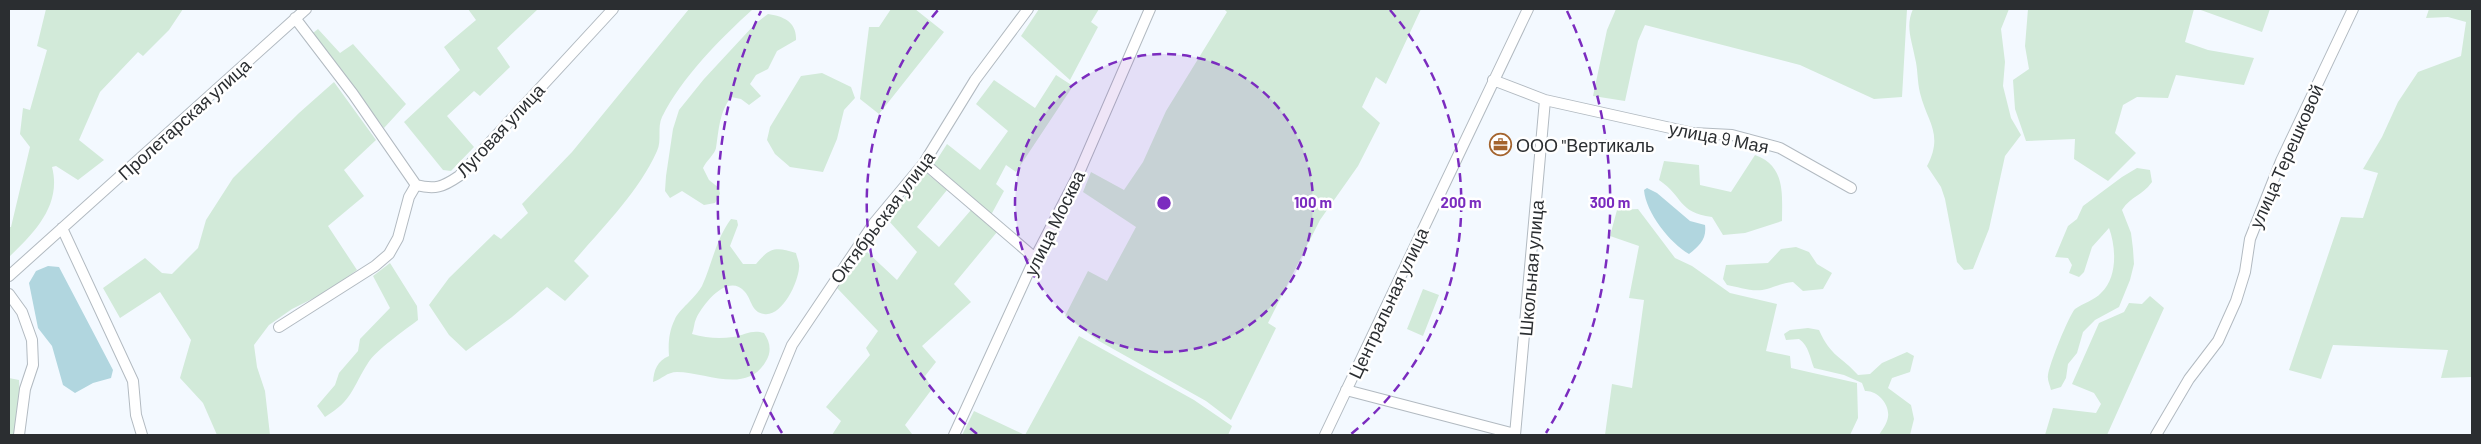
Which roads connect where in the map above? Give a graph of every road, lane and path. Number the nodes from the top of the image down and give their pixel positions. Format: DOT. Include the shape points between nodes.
graph roads {
  1 [pos="306,9"];
  2 [pos="613,9"];
  3 [pos="1028,9"];
  4 [pos="1150,9"];
  5 [pos="1528,9"];
  6 [pos="2353,9"];
  7 [pos="295,18"];
  8 [pos="1493,80"];
  9 [pos="1545,100"];
  10 [pos="924,163"];
  11 [pos="416,185"];
  12 [pos="1851,188"];
  13 [pos="62,228"];
  14 [pos="1035,258"];
  15 [pos="9,276"];
  16 [pos="9,294"];
  17 [pos="280,327"];
  18 [pos="1346,390"];
  19 [pos="1515,434"];
  20 [pos="19,435"];
  21 [pos="142,435"];
  22 [pos="755,435"];
  23 [pos="954,435"];
  24 [pos="1325,435"];
  25 [pos="2156,435"];
  1 -- 7 [label="street, Пролетарская улица"];
  2 -- 11 [label="street, Луговая улица" via="459,176 443,187"];
  3 -- 10 [label="street, Октябрьская улица" via="975,80"];
  4 -- 14 [label="street, улица Москва" via="1078,175"];
  5 -- 8 [label="street, Центральная улица"];
  6 -- 25 [label="street, улица Терешковой" via="2256,221 2236,301 2218,341 2189,379"];
  7 -- 11 [label="street"];
  7 -- 13 [label="street, Пролетарская улица"];
  8 -- 9 [label="street, улица 9 Мая"];
  8 -- 18 [label="street, Центральная улица"];
  9 -- 12 [label="street, улица 9 Мая" via="1693,133 1732,135 1780,148"];
  9 -- 19 [label="street, Школьная улица"];
  10 -- 14 [label="street"];
  10 -- 22 [label="street, Октябрьская улица" via="874,223 792,345"];
  11 -- 17 [label="street" via="409,197 398,238 389,254"];
  13 -- 15 [label="street, Пролетарская улица"];
  13 -- 21 [label="street" via="133,381 136,415"];
  14 -- 23 [label="street, улица Москва"];
  16 -- 20 [label="street" via="22,312 32,340 33,366 25,389"];
  18 -- 19 [label="street"];
  18 -- 24 [label="street, Центральная улица"];
}
